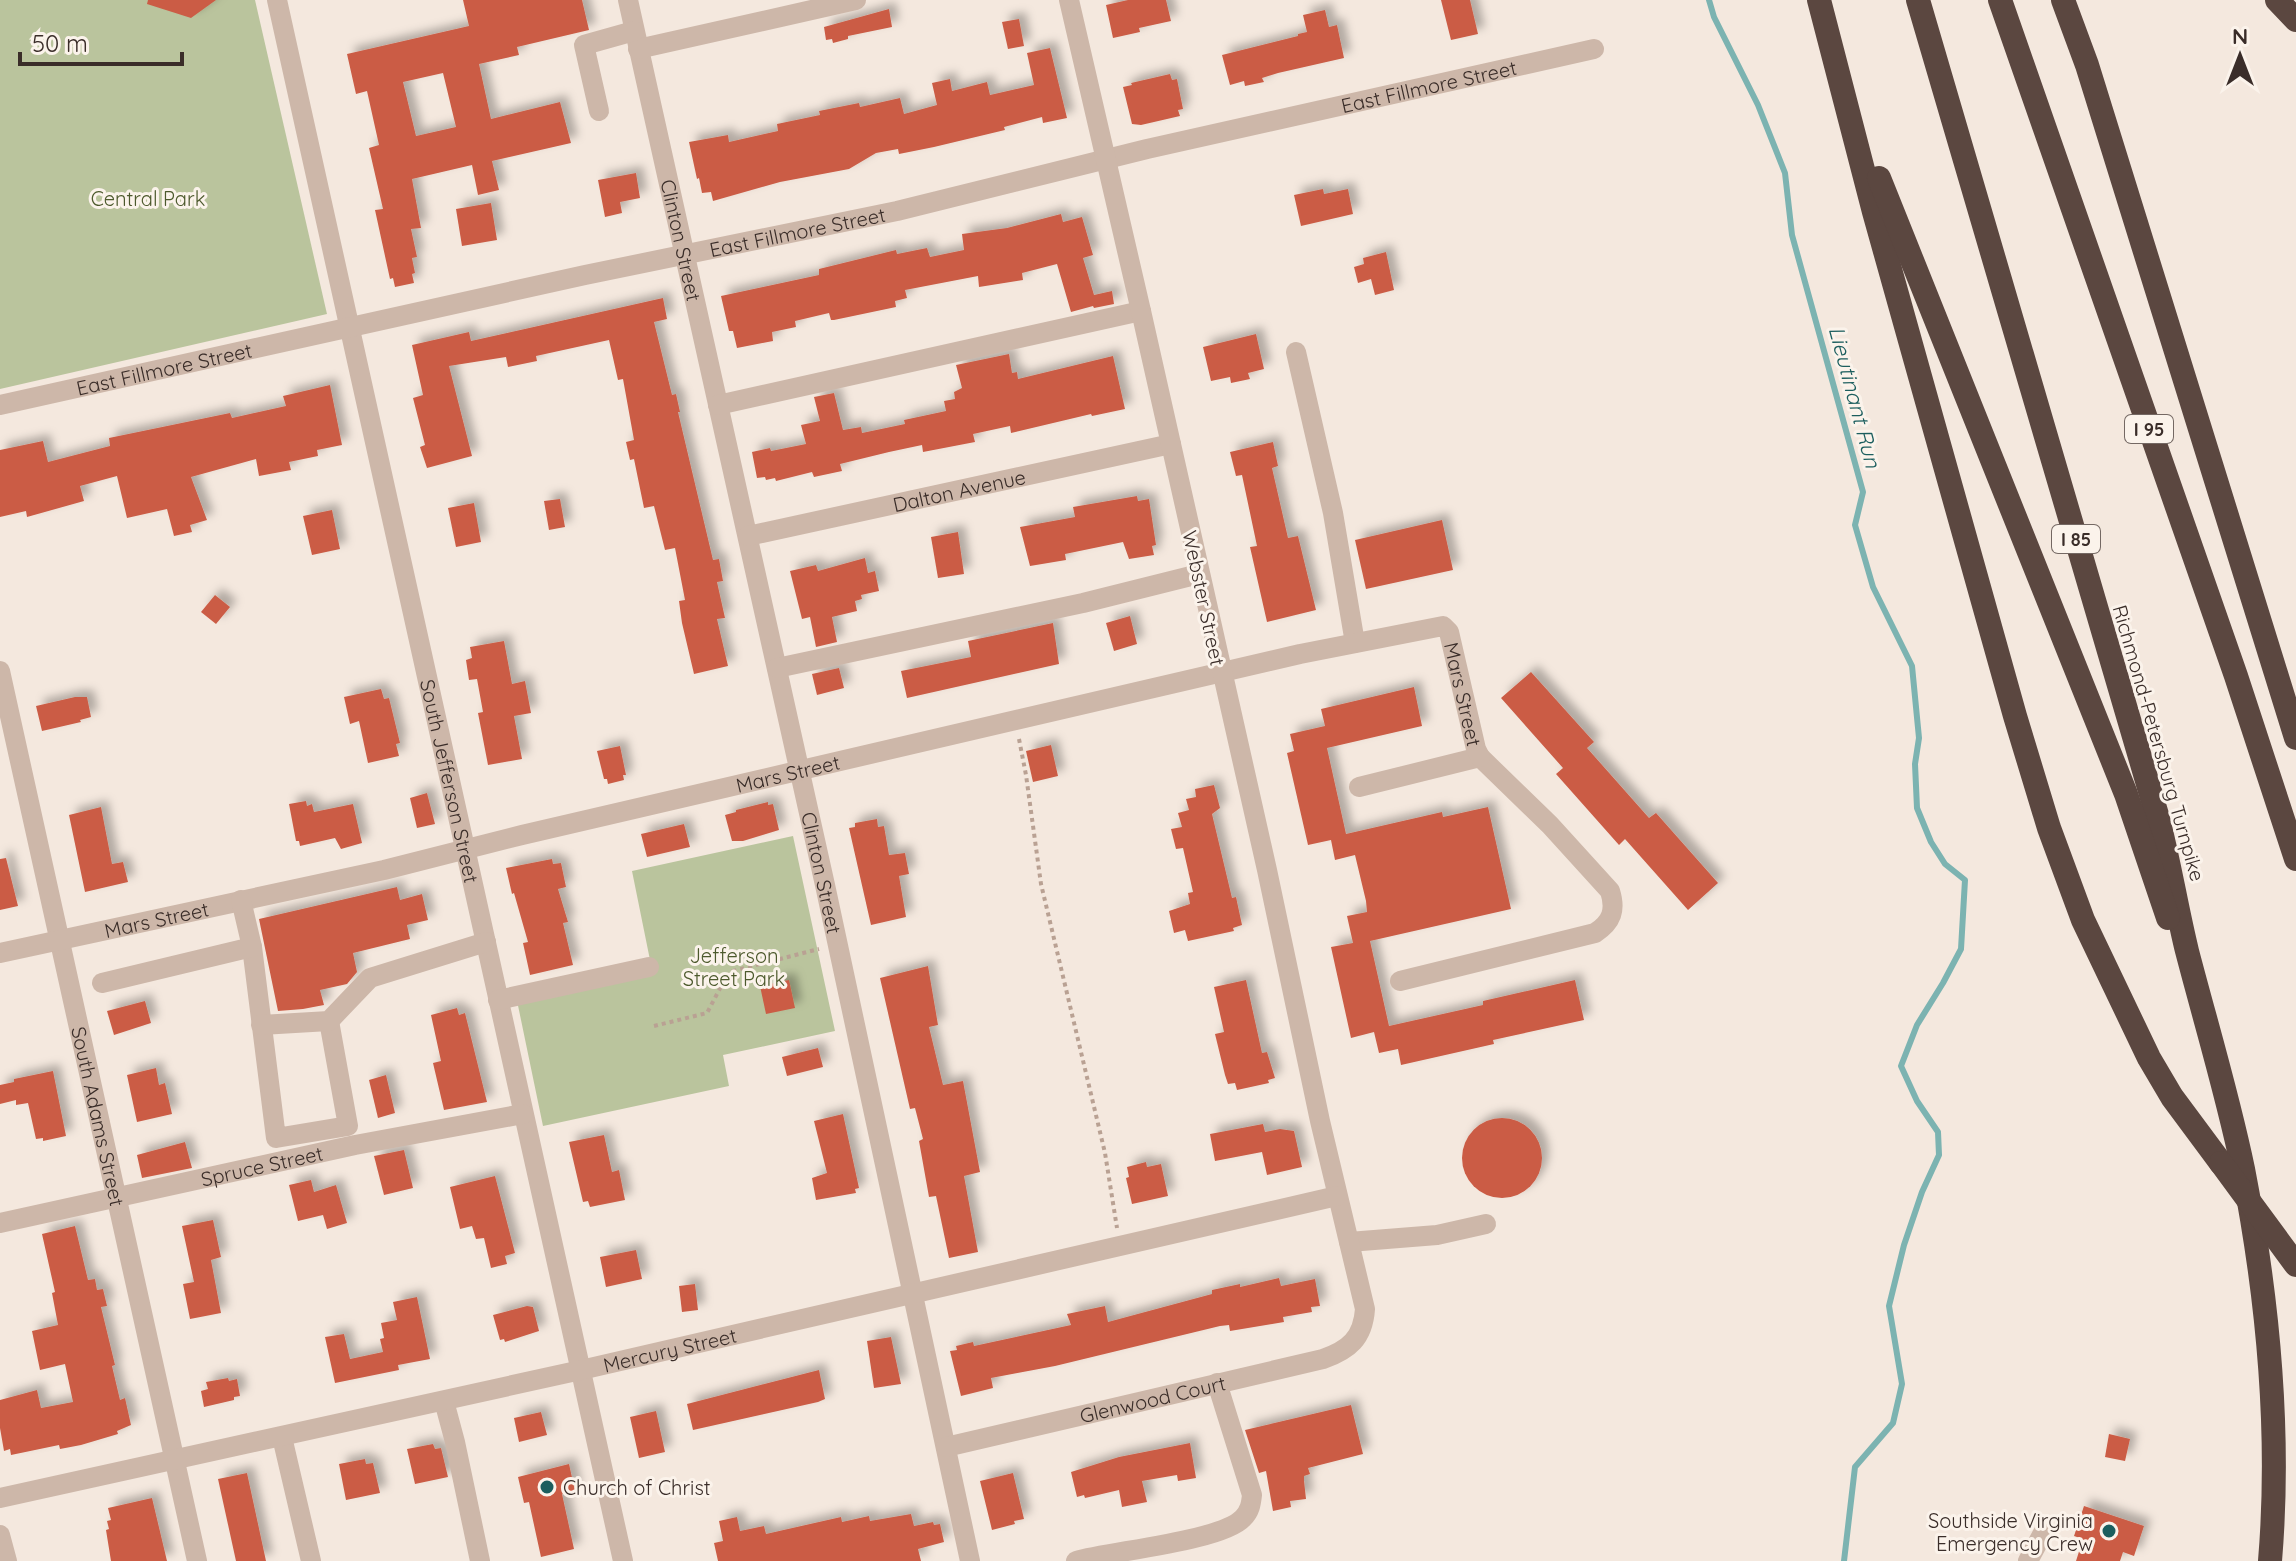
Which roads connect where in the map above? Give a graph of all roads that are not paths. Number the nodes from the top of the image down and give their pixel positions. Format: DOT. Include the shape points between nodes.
graph roads {
  1 [pos="277,0"];
  2 [pos="628,0"];
  3 [pos="856,0"];
  4 [pos="1069,0"];
  5 [pos="1819,0"];
  6 [pos="1918,0"];
  7 [pos="2000,0"];
  8 [pos="2063,0"];
  9 [pos="2277,0"];
  10 [pos="2296,20"];
  11 [pos="636,40"];
  12 [pos="1594,49"];
  13 [pos="1842,83"];
  14 [pos="599,111"];
  15 [pos="1105,160"];
  16 [pos="684,255"];
  17 [pos="1141,311"];
  18 [pos="349,328"];
  19 [pos="1296,352"];
  20 [pos="0,405"];
  21 [pos="718,405"];
  22 [pos="1171,444"];
  23 [pos="748,536"];
  24 [pos="1199,574"];
  25 [pos="1355,643"];
  26 [pos="777,668"];
  27 [pos="0,671"];
  28 [pos="1221,673"];
  29 [pos="2296,738"];
  30 [pos="1480,757"];
  31 [pos="799,770"];
  32 [pos="1359,787"];
  33 [pos="465,849"];
  34 [pos="2296,859"];
  35 [pos="241,900"];
  36 [pos="59,939"];
  37 [pos="486,942"];
  38 [pos="252,947"];
  39 [pos="0,953"];
  40 [pos="649,967"];
  41 [pos="1400,981"];
  42 [pos="102,983"];
  43 [pos="498,1000"];
  44 [pos="329,1021"];
  45 [pos="261,1025"];
  46 [pos="2220,1081"];
  47 [pos="523,1114"];
  48 [pos="1337,1196"];
  49 [pos="117,1199"];
  50 [pos="0,1223"];
  51 [pos="1486,1224"];
  52 [pos="1349,1242"];
  53 [pos="2296,1265"];
  54 [pos="912,1293"];
  55 [pos="1355,1342"];
  56 [pos="581,1370"];
  57 [pos="1217,1383"];
  58 [pos="444,1401"];
  59 [pos="282,1437"];
  60 [pos="946,1447"];
  61 [pos="175,1461"];
  62 [pos="0,1498"];
  63 [pos="2043,1533"];
  64 [pos="0,1535"];
  65 [pos="7,1561"];
  66 [pos="197,1561"];
  67 [pos="311,1561"];
  68 [pos="480,1561"];
  69 [pos="623,1561"];
  70 [pos="970,1561"];
  71 [pos="1076,1561"];
  72 [pos="2028,1561"];
  73 [pos="2270,1561"];
  1 -- 18 [label="street, South Jefferson Street"];
  2 -- 11 [label="street, Clinton Street"];
  3 -- 11 [label="street"];
  4 -- 15 [label="street, Webster Street"];
  5 -- 13 [label="highway"];
  6 -- 46 [label="highway, Richmond-Petersburg Turnpike / I 85" via="2157,815"];
  7 -- 34 [label="highway, I 95"];
  8 -- 29 [label="highway, I 95"];
  9 -- 10 [label="highway"];
  11 -- 14 [label="street" via="584,45"];
  11 -- 16 [label="street, Clinton Street"];
  12 -- 15 [label="street, East Fillmore Street"];
  13 -- 46 [label="highway" via="2126,794"];
  13 -- 53 [label="highway, bridge" via="2015,716 2083,920 2172,1097"];
  15 -- 16 [label="street, East Fillmore Street"];
  15 -- 17 [label="street, Webster Street"];
  16 -- 18 [label="street, East Fillmore Street"];
  16 -- 21 [label="street, Clinton Street"];
  17 -- 21 [label="street"];
  17 -- 22 [label="street, Webster Street"];
  18 -- 20 [label="street, East Fillmore Street"];
  18 -- 33 [label="street, South Jefferson Street"];
  19 -- 25 [label="street" via="1333,513"];
  21 -- 23 [label="street, Clinton Street"];
  22 -- 23 [label="street, Dalton Avenue"];
  22 -- 24 [label="street, Webster Street"];
  23 -- 26 [label="street, Clinton Street"];
  24 -- 26 [label="street"];
  24 -- 28 [label="street, Webster Street"];
  25 -- 28 [label="street, Mars Street"];
  25 -- 30 [label="street, Mars Street" via="1443,626 1449,632"];
  26 -- 31 [label="street, Clinton Street"];
  27 -- 36 [label="street, South Adams Street"];
  28 -- 31 [label="street, Mars Street"];
  28 -- 48 [label="street, Webster Street"];
  30 -- 32 [label="street"];
  30 -- 41 [label="street" via="1610,891 1612,915 1595,933"];
  31 -- 33 [label="street, Mars Street"];
  31 -- 54 [label="street, Clinton Street"];
  33 -- 35 [label="street, Mars Street"];
  33 -- 37 [label="street, South Jefferson Street"];
  35 -- 36 [label="street, Mars Street"];
  35 -- 38 [label="street"];
  36 -- 39 [label="street, Mars Street"];
  36 -- 49 [label="street, South Adams Street"];
  37 -- 43 [label="street, South Jefferson Street"];
  37 -- 44 [label="street" via="370,978"];
  38 -- 42 [label="street"];
  38 -- 45 [label="street"];
  40 -- 43 [label="street"];
  43 -- 47 [label="street, South Jefferson Street"];
  44 -- 45 [label="street"];
  44 -- 45 [label="street" via="348,1126 276,1138"];
  46 -- 73 [label="highway, Richmond-Petersburg Turnpike / I 85" via="2242,1167 2268,1321 2274,1507"];
  47 -- 49 [label="street, Spruce Street" via="355,1145"];
  47 -- 56 [label="street, South Jefferson Street"];
  48 -- 52 [label="street, Webster Street"];
  48 -- 54 [label="street, Mercury Street"];
  49 -- 50 [label="street, Spruce Street"];
  49 -- 61 [label="street, South Adams Street"];
  51 -- 52 [label="street" via="1437,1235"];
  52 -- 55 [label="street, Webster Street" via="1365,1309"];
  54 -- 56 [label="street, Mercury Street"];
  54 -- 60 [label="street, Clinton Street"];
  55 -- 57 [label="street, Glenwood Court" via="1323,1359"];
  56 -- 58 [label="street, Mercury Street"];
  56 -- 69 [label="street, South Jefferson Street"];
  57 -- 60 [label="street, Glenwood Court"];
  57 -- 71 [label="street" via="1252,1495 1242,1520 1175,1543"];
  58 -- 59 [label="street, Mercury Street"];
  58 -- 68 [label="street"];
  59 -- 61 [label="street, Mercury Street"];
  59 -- 67 [label="street"];
  60 -- 70 [label="street, Clinton Street"];
  61 -- 62 [label="street, Mercury Street"];
  61 -- 66 [label="street, South Adams Street"];
  63 -- 72 [label="street"];
  64 -- 65 [label="street"];
}
